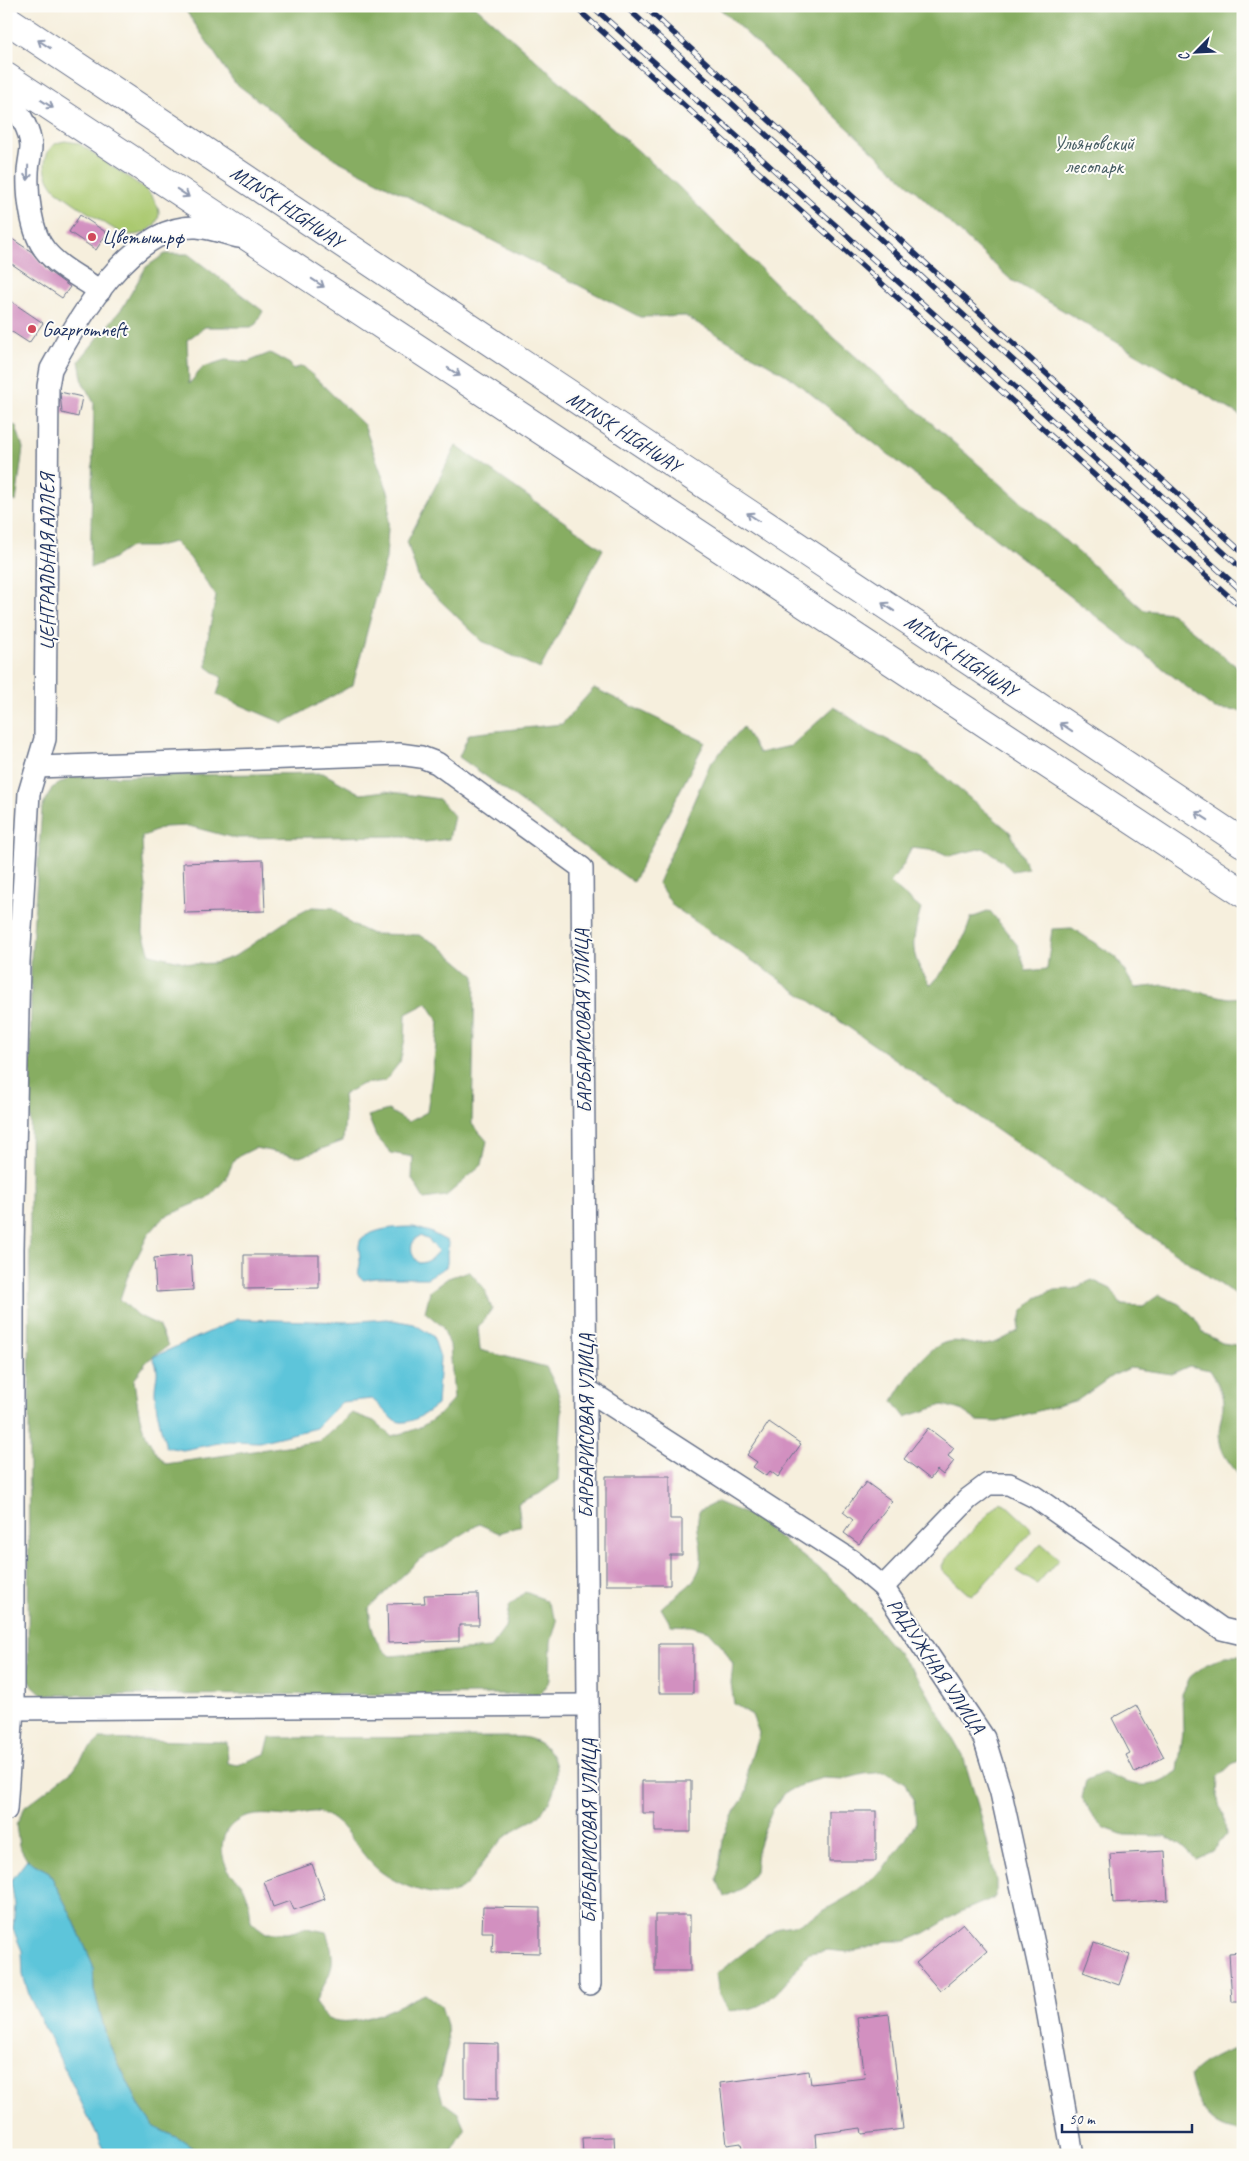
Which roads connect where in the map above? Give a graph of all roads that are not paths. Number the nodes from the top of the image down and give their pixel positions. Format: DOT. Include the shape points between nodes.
graph roads {
  1 [pos="6,19"];
  2 [pos="6,77"];
  3 [pos="6,95"];
  4 [pos="257,242"];
  5 [pos="100,291"];
  6 [pos="37,768"];
  7 [pos="1243,843"];
  8 [pos="1243,893"];
  9 [pos="13,962"];
  10 [pos="586,1389"];
  11 [pos="883,1587"];
  12 [pos="1243,1634"];
  13 [pos="588,1705"];
  14 [pos="13,1709"];
  15 [pos="6,1810"];
  16 [pos="590,1984"];
  17 [pos="1073,2155"];
  7 -- 1 [label="highway, MINSK HIGHWAY, one-way"];
  2 -- 4 [label="highway, one-way"];
  3 -- 5 [label="street, one-way" via="15,106 31,147 28,174 32,218 38,238 51,257"];
  4 -- 5 [label="street, ЦЕНТРАЛЬНАЯ АЛЛЕЯ" via="195,227 161,234 138,248"];
  4 -- 8 [label="highway, one-way"];
  5 -- 6 [label="street, ЦЕНТРАЛЬНАЯ АЛЛЕЯ" via="51,369 48,386 46,739"];
  6 -- 9 [label="street, ЦЕНТРАЛЬНАЯ АЛЛЕЯ" via="29,793"];
  6 -- 10 [label="street, БАРБАРИСОВАЯ УЛИЦА" via="399,754 421,757 437,763 582,868"];
  9 -- 14 [label="street, ЦЕНТРАЛЬНАЯ АЛЛЕЯ"];
  10 -- 11 [label="street, РАДУЖНАЯ УЛИЦА" via="851,1560"];
  10 -- 13 [label="street, БАРБАРИСОВАЯ УЛИЦА"];
  11 -- 12 [label="street" via="968,1499 988,1484 1009,1484 1035,1497 1222,1629"];
  11 -- 17 [label="street, РАДУЖНАЯ УЛИЦА" via="984,1738 1001,1793 1039,1966"];
  13 -- 14 [label="street"];
  13 -- 16 [label="street, БАРБАРИСОВАЯ УЛИЦА"];
  14 -- 15 [label="street, ЦЕНТРАЛЬНАЯ АЛЛЕЯ"];
}
